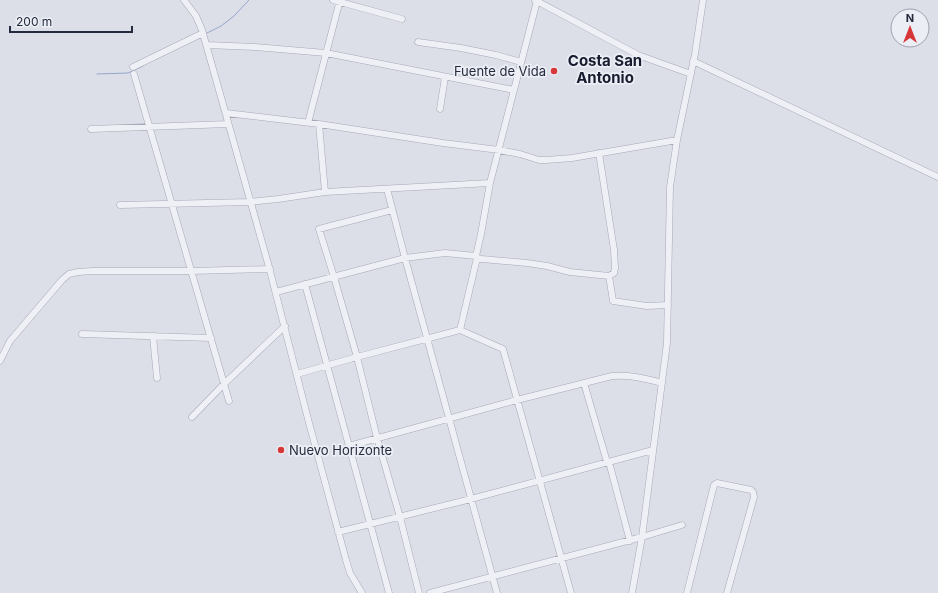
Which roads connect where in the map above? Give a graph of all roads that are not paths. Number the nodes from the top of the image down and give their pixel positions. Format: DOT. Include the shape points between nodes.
graph roads {
  1 [pos="186,0"];
  2 [pos="536,0"];
  3 [pos="703,0"];
  4 [pos="337,1"];
  5 [pos="402,19"];
  6 [pos="203,33"];
  7 [pos="418,42"];
  8 [pos="206,45"];
  9 [pos="326,53"];
  10 [pos="694,61"];
  11 [pos="521,62"];
  12 [pos="133,67"];
  13 [pos="134,74"];
  14 [pos="691,74"];
  15 [pos="445,76"];
  16 [pos="514,90"];
  17 [pos="440,109"];
  18 [pos="226,113"];
  19 [pos="308,123"];
  20 [pos="228,124"];
  21 [pos="319,124"];
  22 [pos="149,127"];
  23 [pos="91,129"];
  24 [pos="677,140"];
  25 [pos="499,150"];
  26 [pos="599,153"];
  27 [pos="938,177"];
  28 [pos="490,183"];
  29 [pos="387,189"];
  30 [pos="325,192"];
  31 [pos="250,202"];
  32 [pos="172,204"];
  33 [pos="120,205"];
  34 [pos="392,210"];
  35 [pos="477,257"];
  36 [pos="405,258"];
  37 [pos="270,269"];
  38 [pos="191,271"];
  39 [pos="609,276"];
  40 [pos="334,277"];
  41 [pos="305,284"];
  42 [pos="276,292"];
  43 [pos="668,305"];
  44 [pos="285,326"];
  45 [pos="460,330"];
  46 [pos="82,334"];
  47 [pos="153,336"];
  48 [pos="211,338"];
  49 [pos="427,339"];
  50 [pos="357,357"];
  51 [pos="0,361"];
  52 [pos="327,365"];
  53 [pos="296,374"];
  54 [pos="157,378"];
  55 [pos="662,382"];
  56 [pos="584,383"];
  57 [pos="224,384"];
  58 [pos="517,400"];
  59 [pos="229,401"];
  60 [pos="192,417"];
  61 [pos="449,419"];
  62 [pos="377,438"];
  63 [pos="349,446"];
  64 [pos="653,450"];
  65 [pos="608,462"];
  66 [pos="540,480"];
  67 [pos="470,499"];
  68 [pos="400,517"];
  69 [pos="370,524"];
  70 [pos="682,525"];
  71 [pos="338,532"];
  72 [pos="642,538"];
  73 [pos="630,541"];
  74 [pos="562,558"];
  75 [pos="492,577"];
  76 [pos="362,593"];
  77 [pos="390,593"];
  78 [pos="419,593"];
  79 [pos="430,593"];
  80 [pos="496,593"];
  81 [pos="571,593"];
  82 [pos="632,593"];
  83 [pos="687,593"];
  84 [pos="727,593"];
  1 -- 6 [label="street"];
  2 -- 11 [label="street"];
  2 -- 14 [label="street" via="638,54"];
  3 -- 10 [label="street"];
  4 -- 5 [label="street"];
  4 -- 9 [label="street"];
  6 -- 8 [label="street"];
  6 -- 12 [label="street"];
  7 -- 11 [label="street" via="461,48"];
  8 -- 9 [label="street"];
  8 -- 18 [label="street"];
  9 -- 15 [label="street"];
  9 -- 19 [label="street"];
  10 -- 14 [label="street"];
  10 -- 27 [label="street"];
  11 -- 16 [label="street"];
  13 -- 22 [label="street"];
  14 -- 24 [label="street"];
  15 -- 16 [label="street"];
  15 -- 17 [label="street"];
  16 -- 25 [label="street"];
  18 -- 19 [label="street"];
  18 -- 20 [label="street"];
  19 -- 21 [label="street"];
  20 -- 22 [label="street"];
  20 -- 31 [label="street"];
  21 -- 25 [label="street"];
  21 -- 30 [label="street"];
  22 -- 23 [label="street"];
  22 -- 32 [label="street"];
  24 -- 26 [label="street"];
  24 -- 43 [label="street" via="670,187"];
  25 -- 26 [label="street" via="539,160"];
  25 -- 28 [label="street"];
  26 -- 39 [label="street" via="614,250 615,268 614,273"];
  28 -- 29 [label="street"];
  28 -- 35 [label="street"];
  29 -- 30 [label="street"];
  29 -- 34 [label="street"];
  30 -- 31 [label="street"];
  31 -- 32 [label="street"];
  31 -- 37 [label="street"];
  32 -- 33 [label="street"];
  32 -- 38 [label="street"];
  34 -- 36 [label="street"];
  34 -- 40 [label="street" via="319,229"];
  35 -- 36 [label="street" via="445,253"];
  35 -- 39 [label="street"];
  35 -- 45 [label="street"];
  36 -- 40 [label="street"];
  36 -- 49 [label="street"];
  37 -- 38 [label="street"];
  37 -- 42 [label="street"];
  38 -- 48 [label="street"];
  38 -- 51 [label="street" via="93,271 69,274 10,341"];
  39 -- 43 [label="street" via="613,301 647,306"];
  40 -- 41 [label="street"];
  40 -- 50 [label="street"];
  41 -- 42 [label="street"];
  41 -- 52 [label="street"];
  42 -- 44 [label="street"];
  43 -- 55 [label="street"];
  44 -- 53 [label="street"];
  44 -- 57 [label="street"];
  45 -- 49 [label="street"];
  45 -- 58 [label="street" via="503,349"];
  46 -- 47 [label="street"];
  47 -- 48 [label="street"];
  47 -- 54 [label="street"];
  48 -- 57 [label="street"];
  49 -- 50 [label="street"];
  49 -- 61 [label="street"];
  50 -- 52 [label="street"];
  50 -- 62 [label="street"];
  52 -- 53 [label="street"];
  52 -- 63 [label="street"];
  53 -- 71 [label="street"];
  55 -- 56 [label="street" via="626,375"];
  55 -- 64 [label="street"];
  56 -- 58 [label="street"];
  56 -- 65 [label="street"];
  57 -- 59 [label="street"];
  57 -- 60 [label="street"];
  58 -- 61 [label="street"];
  58 -- 66 [label="street"];
  61 -- 62 [label="street"];
  61 -- 67 [label="street"];
  62 -- 63 [label="street"];
  62 -- 68 [label="street"];
  63 -- 69 [label="street"];
  64 -- 65 [label="street"];
  64 -- 72 [label="street"];
  65 -- 66 [label="street"];
  65 -- 73 [label="street"];
  66 -- 67 [label="street"];
  66 -- 74 [label="street"];
  67 -- 68 [label="street"];
  67 -- 75 [label="street"];
  68 -- 69 [label="street"];
  68 -- 78 [label="street"];
  69 -- 71 [label="street"];
  69 -- 77 [label="street"];
  70 -- 72 [label="street"];
  71 -- 76 [label="street" via="350,573"];
  72 -- 73 [label="street"];
  72 -- 82 [label="street"];
  73 -- 74 [label="street"];
  74 -- 75 [label="street"];
  74 -- 81 [label="street"];
  75 -- 79 [label="street"];
  75 -- 80 [label="street"];
  83 -- 84 [label="street" via="714,485 717,483 751,490 754,497"];
}
